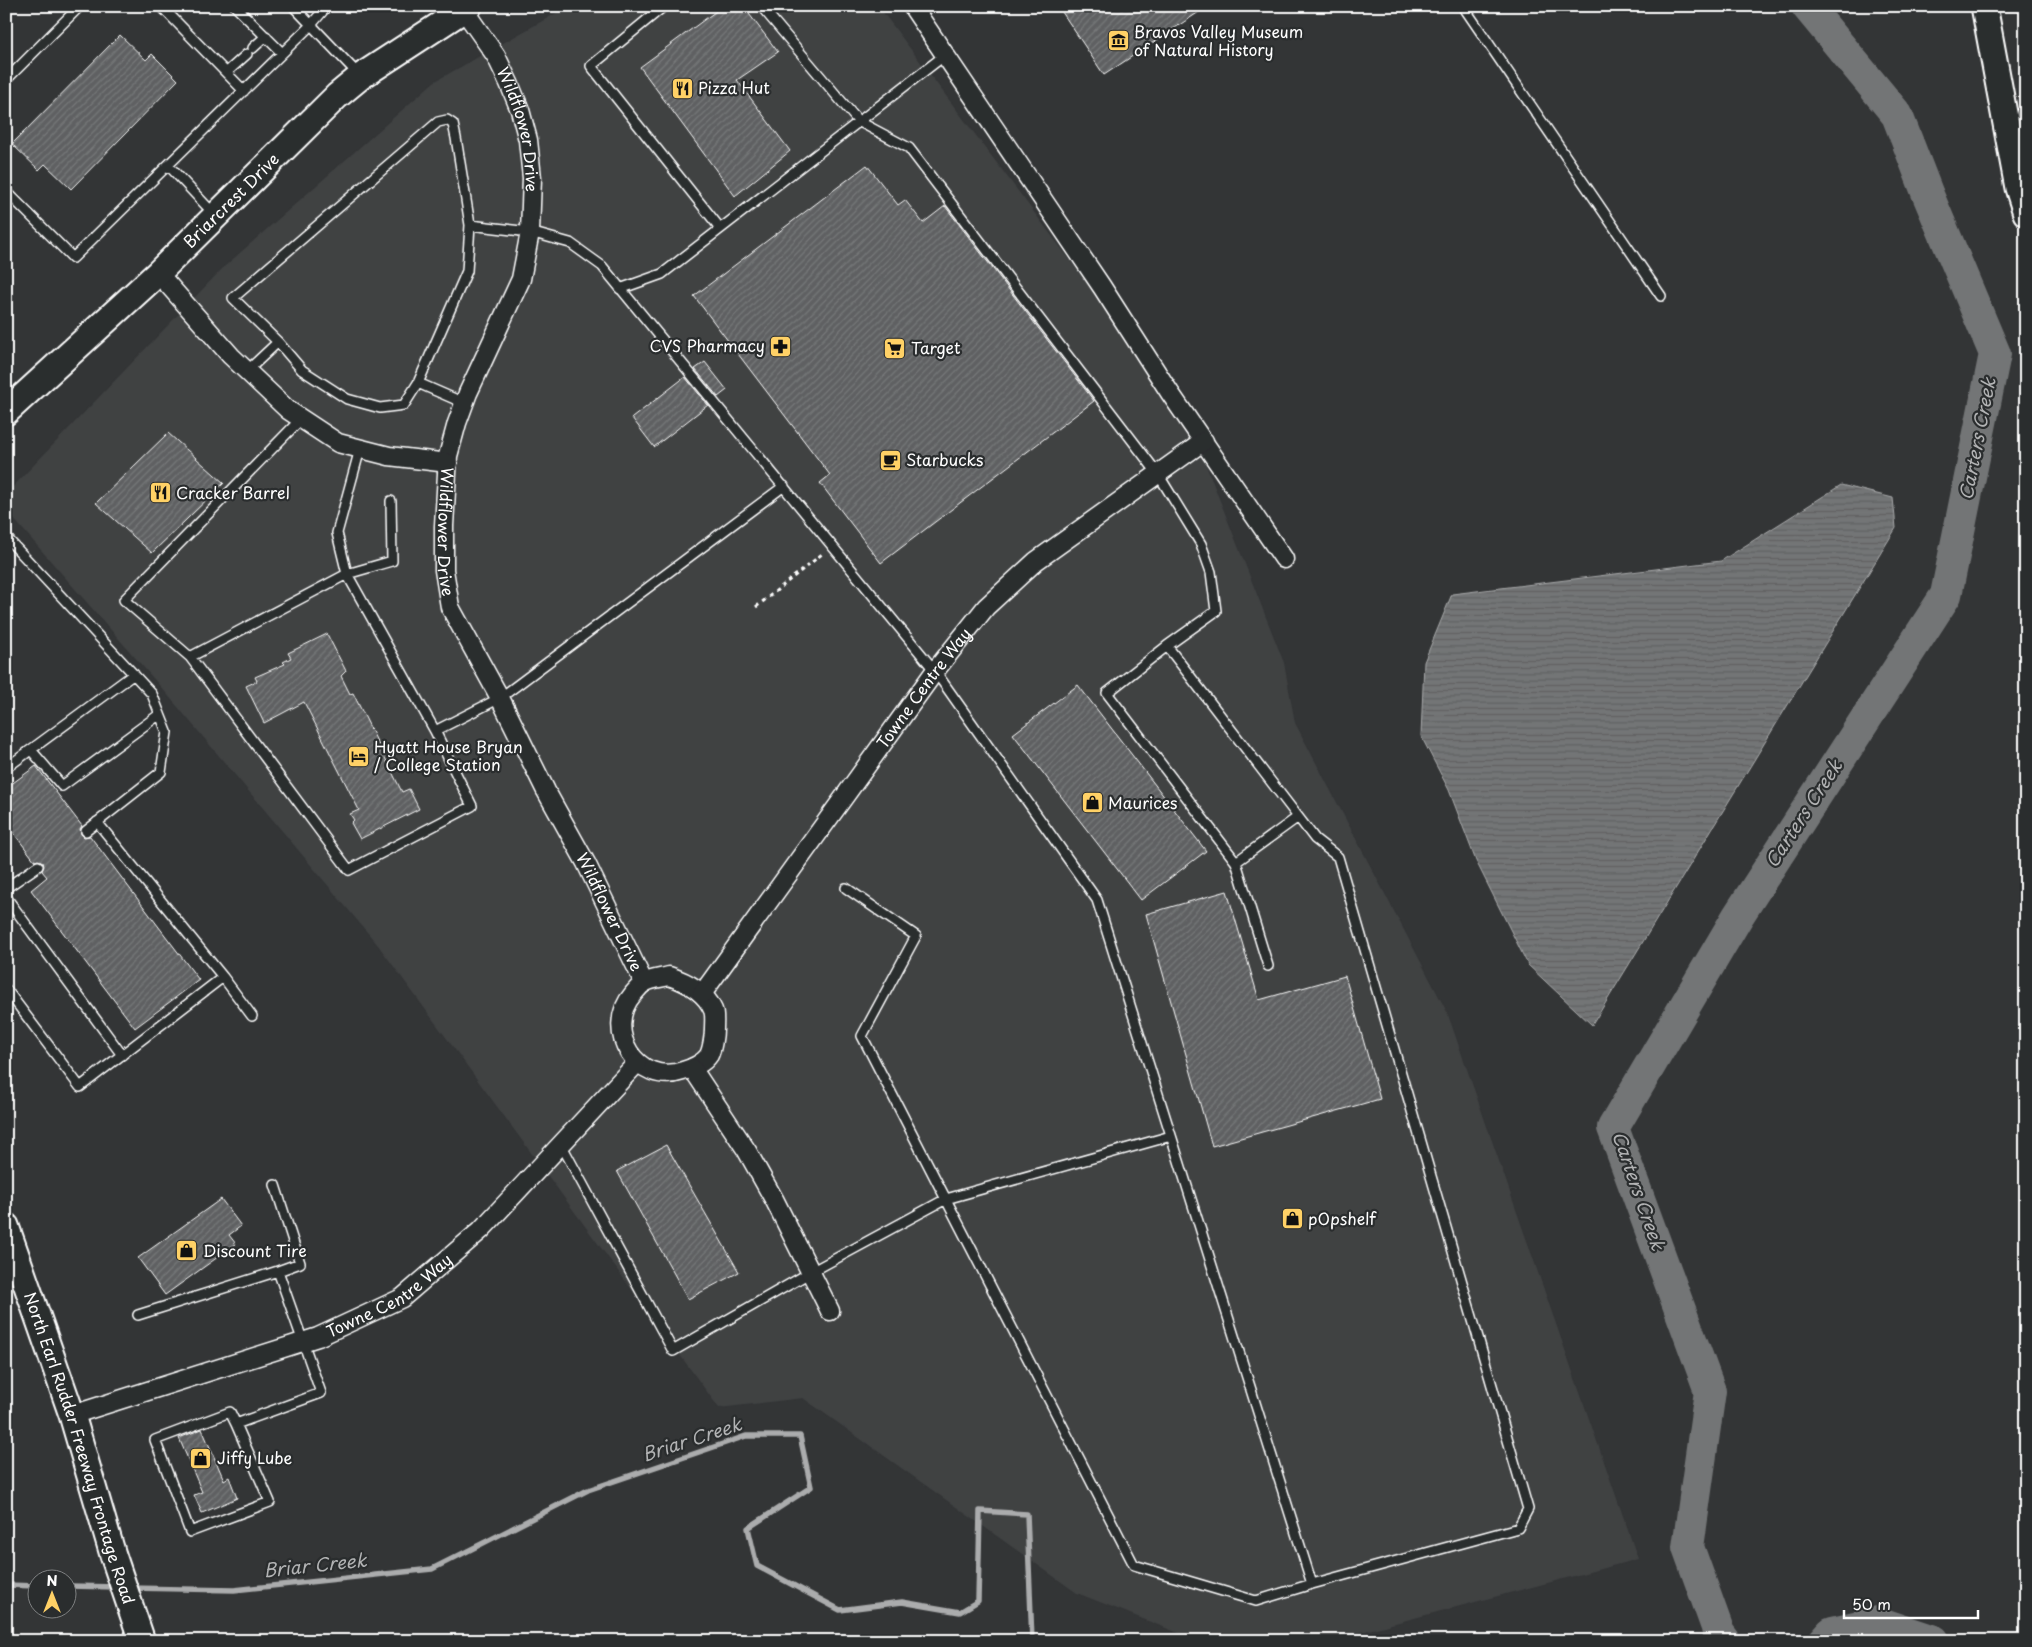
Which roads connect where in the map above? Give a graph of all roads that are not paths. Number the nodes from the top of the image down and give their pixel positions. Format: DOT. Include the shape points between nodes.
graph roads {
  1 [pos="80,6"];
  2 [pos="161,6"];
  3 [pos="235,6"];
  4 [pos="293,6"];
  5 [pos="327,6"];
  6 [pos="664,6"];
  7 [pos="761,6"];
  8 [pos="912,6"];
  9 [pos="1464,6"];
  10 [pos="1984,6"];
  11 [pos="464,7"];
  12 [pos="311,24"];
  13 [pos="266,36"];
  14 [pos="282,53"];
  15 [pos="945,55"];
  16 [pos="227,72"];
  17 [pos="360,77"];
  18 [pos="6,80"];
  19 [pos="244,90"];
  20 [pos="858,121"];
  21 [pos="168,164"];
  22 [pos="6,192"];
  23 [pos="2026,213"];
  24 [pos="216,216"];
  25 [pos="470,226"];
  26 [pos="720,228"];
  27 [pos="530,232"];
  28 [pos="158,273"];
  29 [pos="620,289"];
  30 [pos="1661,296"];
  31 [pos="278,342"];
  32 [pos="247,371"];
  33 [pos="418,384"];
  34 [pos="464,403"];
  35 [pos="6,412"];
  36 [pos="301,419"];
  37 [pos="1204,441"];
  38 [pos="360,449"];
  39 [pos="448,463"];
  40 [pos="1158,474"];
  41 [pos="784,486"];
  42 [pos="391,501"];
  43 [pos="6,537"];
  44 [pos="1284,559"];
  45 [pos="347,574"];
  46 [pos="1167,646"];
  47 [pos="190,657"];
  48 [pos="936,670"];
  49 [pos="134,674"];
  50 [pos="500,698"];
  51 [pos="160,714"];
  52 [pos="435,731"];
  53 [pos="32,750"];
  54 [pos="6,768"];
  55 [pos="1298,817"];
  56 [pos="98,822"];
  57 [pos="86,831"];
  58 [pos="1236,862"];
  59 [pos="38,866"];
  60 [pos="6,888"];
  61 [pos="846,888"];
  62 [pos="6,897"];
  63 [pos="1268,966"];
  64 [pos="222,977"];
  65 [pos="644,983"];
  66 [pos="6,989"];
  67 [pos="702,994"];
  68 [pos="252,1016"];
  69 [pos="122,1056"];
  70 [pos="637,1064"];
  71 [pos="692,1068"];
  72 [pos="1171,1136"];
  73 [pos="561,1144"];
  74 [pos="275,1185"];
  75 [pos="946,1199"];
  76 [pos="6,1226"];
  77 [pos="278,1271"];
  78 [pos="811,1272"];
  79 [pos="830,1310"];
  80 [pos="138,1315"];
  81 [pos="303,1342"];
  82 [pos="72,1415"];
  83 [pos="236,1424"];
  84 [pos="1312,1584"];
  85 [pos="142,1641"];
  1 -- 18 [label="lane"];
  2 -- 16 [label="lane"];
  3 -- 13 [label="lane"];
  4 -- 12 [label="lane"];
  5 -- 12 [label="lane"];
  6 -- 26 [label="lane" via="591,66"];
  7 -- 20 [label="lane"];
  8 -- 15 [label="street"];
  9 -- 30 [label="lane"];
  10 -- 23 [label="main road" via="2018,188"];
  11 -- 17 [label="main road, Briarcrest Drive"];
  11 -- 27 [label="street, Wildflower Drive" via="496,56 520,110 528,140 532,178"];
  12 -- 14 [label="lane"];
  12 -- 17 [label="lane"];
  13 -- 14 [label="lane"];
  13 -- 16 [label="lane"];
  14 -- 19 [label="lane"];
  15 -- 20 [label="lane"];
  15 -- 37 [label="street"];
  16 -- 19 [label="lane"];
  17 -- 24 [label="main road, Briarcrest Drive"];
  19 -- 21 [label="lane"];
  20 -- 26 [label="lane"];
  20 -- 40 [label="lane" via="909,148"];
  21 -- 22 [label="lane" via="73,258"];
  21 -- 24 [label="lane"];
  24 -- 28 [label="main road, Briarcrest Drive"];
  25 -- 27 [label="lane"];
  25 -- 31 [label="lane" via="452,124 447,120 438,122 233,298"];
  25 -- 33 [label="lane" via="467,271"];
  26 -- 29 [label="lane" via="662,274"];
  27 -- 29 [label="lane" via="570,243 602,266"];
  27 -- 34 [label="street, Wildflower Drive" via="520,279"];
  28 -- 32 [label="street"];
  28 -- 35 [label="main road, Briarcrest Drive"];
  29 -- 41 [label="lane"];
  31 -- 32 [label="lane"];
  31 -- 33 [label="lane" via="302,370 347,399 361,404 380,408 404,405"];
  32 -- 36 [label="street"];
  33 -- 34 [label="lane"];
  34 -- 39 [label="street, Wildflower Drive"];
  36 -- 38 [label="street" via="338,443"];
  36 -- 47 [label="lane" via="124,600"];
  37 -- 40 [label="street, Towne Centre Way"];
  37 -- 44 [label="street"];
  38 -- 39 [label="street"];
  38 -- 45 [label="lane" via="337,533"];
  39 -- 50 [label="street, Wildflower Drive" via="444,570 450,607"];
  40 -- 46 [label="lane" via="1201,544 1211,572 1216,611"];
  40 -- 48 [label="street, Towne Centre Way" via="1036,561 986,607"];
  41 -- 48 [label="lane"];
  41 -- 50 [label="lane"];
  42 -- 45 [label="lane" via="392,561"];
  43 -- 49 [label="lane"];
  45 -- 47 [label="lane"];
  45 -- 52 [label="lane"];
  46 -- 55 [label="lane"];
  46 -- 58 [label="lane" via="1107,693"];
  47 -- 52 [label="lane" via="349,870 472,806"];
  48 -- 67 [label="street, Towne Centre Way"];
  48 -- 72 [label="lane" via="1097,900"];
  49 -- 51 [label="lane" via="152,694"];
  49 -- 53 [label="lane"];
  50 -- 52 [label="lane"];
  50 -- 65 [label="street, Wildflower Drive" via="586,862"];
  51 -- 53 [label="lane" via="62,786"];
  51 -- 56 [label="lane" via="167,732 161,772"];
  53 -- 54 [label="lane"];
  55 -- 58 [label="lane"];
  55 -- 84 [label="lane" via="1314,839 1338,857 1528,1509 1518,1528"];
  56 -- 57 [label="lane"];
  56 -- 64 [label="lane"];
  58 -- 63 [label="lane"];
  59 -- 60 [label="lane"];
  61 -- 75 [label="lane" via="916,936 862,1036"];
  62 -- 69 [label="lane"];
  64 -- 68 [label="lane"];
  64 -- 69 [label="lane"];
  65 -- 67 [label="street" via="669,976 686,982"];
  65 -- 70 [label="street" via="626,1002 622,1018 626,1048"];
  66 -- 69 [label="lane" via="80,1087"];
  67 -- 71 [label="street" via="713,1011 714,1034 708,1056"];
  70 -- 71 [label="street" via="672,1075"];
  70 -- 73 [label="street, Towne Centre Way"];
  71 -- 78 [label="street" via="747,1151"];
  72 -- 75 [label="lane"];
  72 -- 84 [label="lane"];
  73 -- 78 [label="lane" via="673,1351"];
  73 -- 81 [label="street, Towne Centre Way" via="481,1230 402,1298"];
  74 -- 77 [label="lane" via="300,1263"];
  75 -- 78 [label="lane"];
  75 -- 84 [label="lane" via="1134,1565 1256,1601"];
  76 -- 82 [label="main road, North Earl Rudder Freeway Frontage Road"];
  77 -- 80 [label="lane"];
  77 -- 81 [label="lane"];
  78 -- 79 [label="street"];
  81 -- 82 [label="street, Towne Centre Way"];
  81 -- 83 [label="lane" via="321,1393"];
  82 -- 85 [label="main road, North Earl Rudder Freeway Frontage Road"];
  83 -- 83 [label="lane" via="270,1502 190,1532 155,1440 230,1412"];
}
